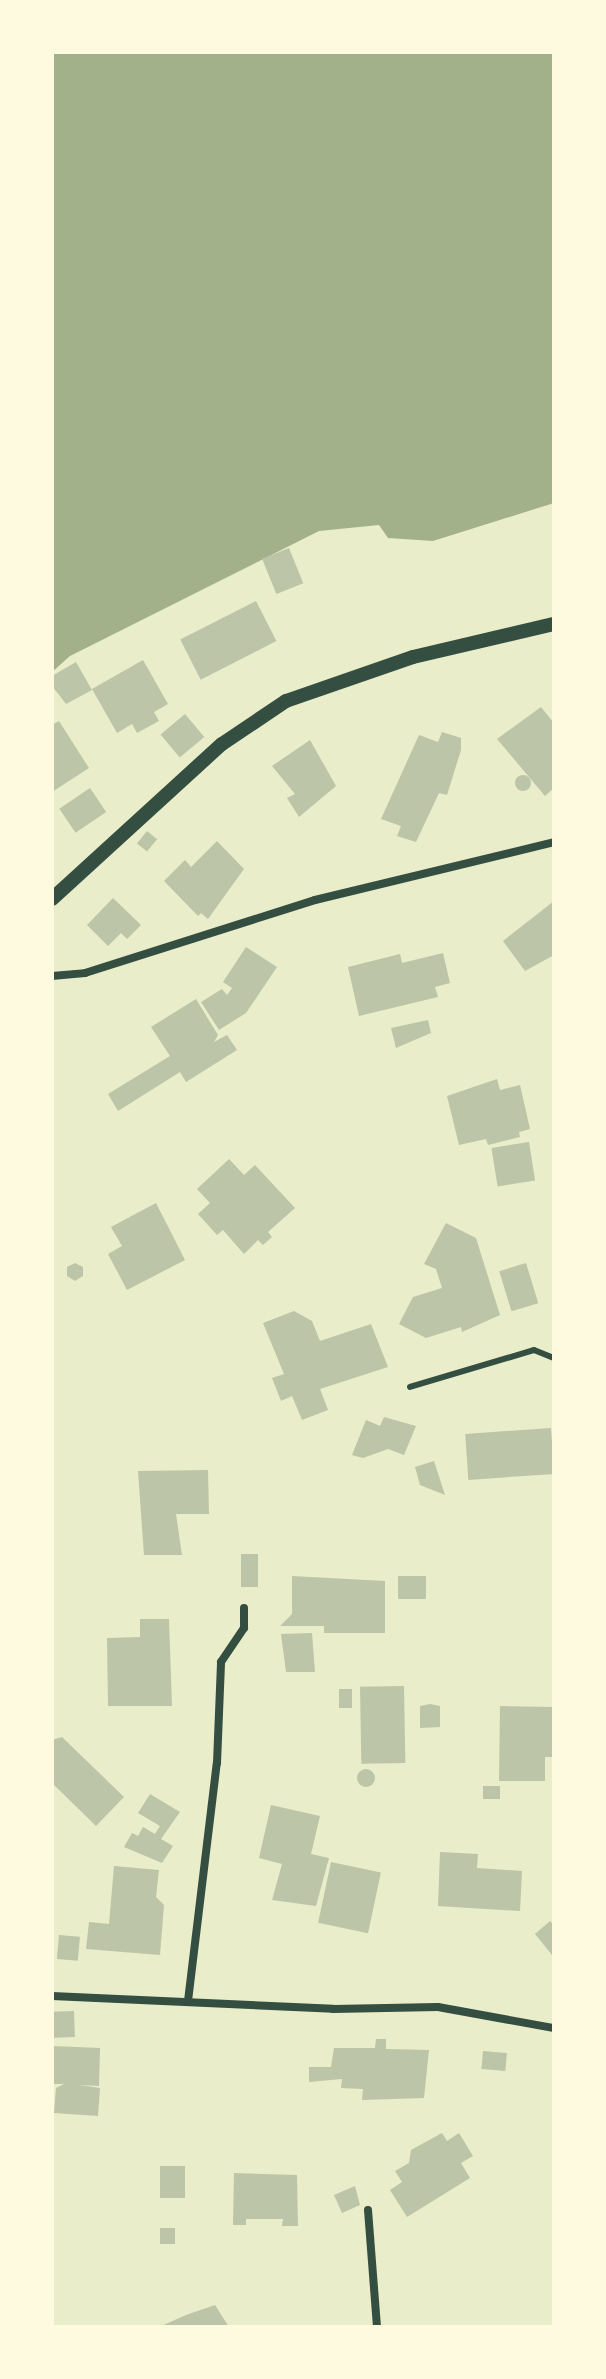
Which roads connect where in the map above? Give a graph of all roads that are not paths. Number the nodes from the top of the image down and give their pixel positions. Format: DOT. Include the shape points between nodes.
graph roads {
  1 [pos="554,624"];
  2 [pos="554,842"];
  3 [pos="52,899"];
  4 [pos="52,976"];
  5 [pos="554,1358"];
  6 [pos="410,1387"];
  7 [pos="244,1608"];
  8 [pos="52,1996"];
  9 [pos="188,2001"];
  10 [pos="554,2028"];
  11 [pos="368,2210"];
  12 [pos="377,2327"];
  1 -- 3 [label="street" via="427,653 286,701 212,752"];
  2 -- 4 [label="street" via="315,900 85,973"];
  5 -- 6 [label="lane" via="534,1350"];
  7 -- 9 [label="street" via="244,1628 221,1662 217,1763"];
  8 -- 9 [label="street"];
  9 -- 10 [label="street" via="333,2009 438,2007"];
  11 -- 12 [label="street"];
}
